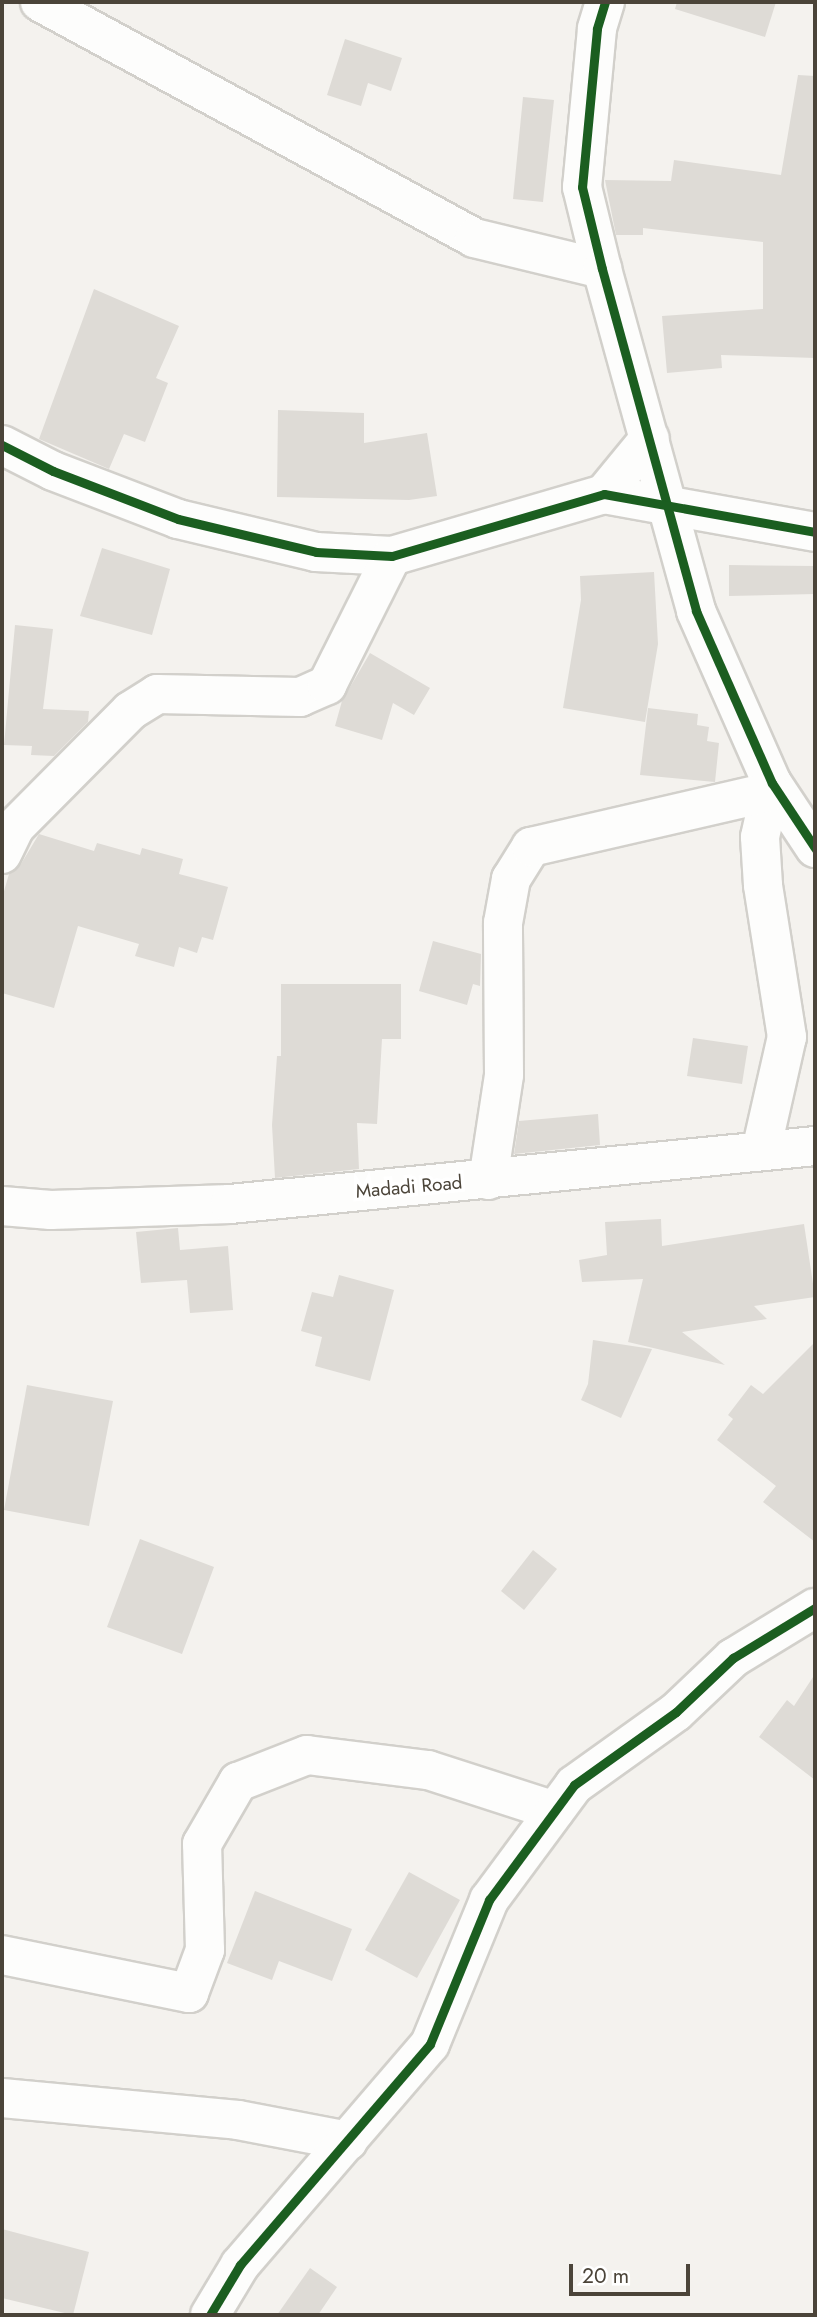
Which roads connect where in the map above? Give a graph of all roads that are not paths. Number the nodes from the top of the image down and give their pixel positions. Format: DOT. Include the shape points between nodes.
graph roads {
  1 [pos="40,2"];
  2 [pos="605,2"];
  3 [pos="602,269"];
  4 [pos="650,438"];
  5 [pos="2,445"];
  6 [pos="604,494"];
  7 [pos="666,503"];
  8 [pos="815,532"];
  9 [pos="392,556"];
  10 [pos="771,788"];
  11 [pos="815,848"];
  12 [pos="2,854"];
  13 [pos="815,1146"];
  14 [pos="761,1151"];
  15 [pos="488,1180"];
  16 [pos="2,1206"];
  17 [pos="815,1608"];
  18 [pos="555,1811"];
  19 [pos="2,1955"];
  20 [pos="2,2098"];
  21 [pos="348,2141"];
  22 [pos="210,2315"];
  1 -- 3 [label="street" via="474,239"];
  2 -- 3 [label="street" via="597,29 582,187"];
  3 -- 4 [label="street"];
  4 -- 6 [label="street"];
  4 -- 7 [label="street"];
  5 -- 9 [label="street" via="53,471 178,519 316,552"];
  6 -- 7 [label="street"];
  6 -- 9 [label="street"];
  7 -- 8 [label="street"];
  7 -- 10 [label="street" via="696,611"];
  9 -- 12 [label="street" via="327,685 300,697 157,694 130,711 15,827"];
  10 -- 11 [label="street"];
  10 -- 14 [label="street" via="760,837 762,885 787,1037"];
  10 -- 15 [label="street" via="531,847 511,879 503,923 504,1075"];
  13 -- 14 [label="street, Madadi Road"];
  14 -- 15 [label="street, Madadi Road"];
  15 -- 16 [label="street, Madadi Road" via="230,1204 51,1210"];
  17 -- 18 [label="street" via="733,1658 676,1712 575,1785"];
  18 -- 19 [label="street" via="428,1770 307,1755 238,1782 202,1844 205,1950 189,1993"];
  18 -- 21 [label="street" via="489,1900 430,2044"];
  20 -- 21 [label="street" via="238,2120"];
  21 -- 22 [label="street" via="240,2265"];
}
